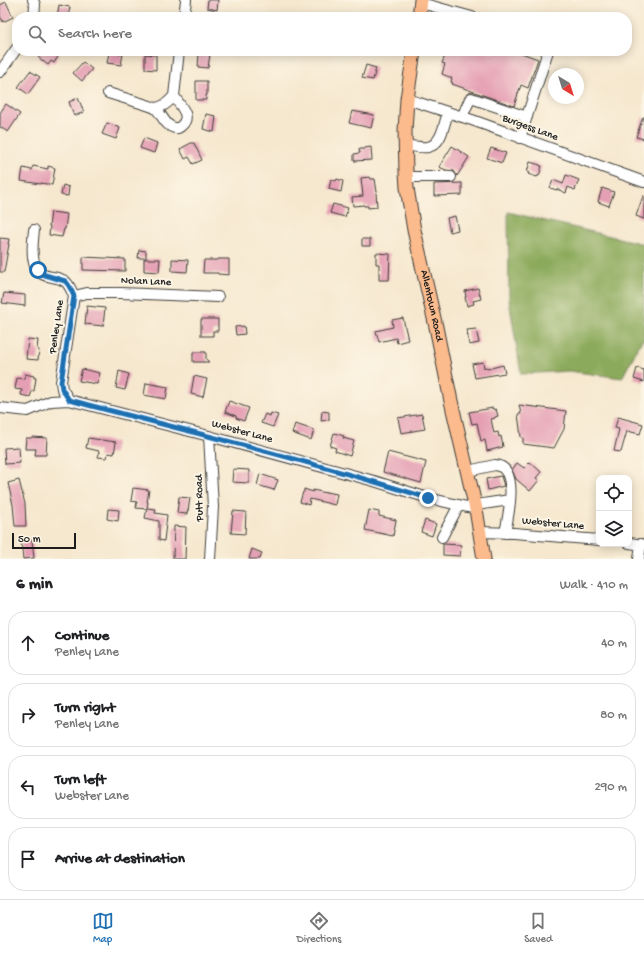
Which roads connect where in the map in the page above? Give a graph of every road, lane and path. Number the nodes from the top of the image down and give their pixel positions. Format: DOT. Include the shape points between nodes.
graph roads {
  1 [pos="33,0"];
  2 [pos="186,0"];
  3 [pos="421,1"];
  4 [pos="34,12"];
  5 [pos="185,12"];
  6 [pos="420,12"];
  7 [pos="456,12"];
  8 [pos="12,55"];
  9 [pos="178,56"];
  10 [pos="413,56"];
  11 [pos="546,56"];
  12 [pos="0,72"];
  13 [pos="108,93"];
  14 [pos="174,96"];
  15 [pos="407,98"];
  16 [pos="156,108"];
  17 [pos="448,112"];
  18 [pos="462,117"];
  19 [pos="527,117"];
  20 [pos="520,138"];
  21 [pos="405,146"];
  22 [pos="406,176"];
  23 [pos="451,177"];
  24 [pos="644,182"];
  25 [pos="34,230"];
  26 [pos="74,296"];
  27 [pos="218,297"];
  28 [pos="69,400"];
  29 [pos="0,408"];
  30 [pos="209,436"];
  31 [pos="468,471"];
  32 [pos="510,500"];
  33 [pos="459,505"];
  34 [pos="476,507"];
  35 [pos="480,532"];
  36 [pos="505,533"];
  37 [pos="442,537"];
  38 [pos="596,540"];
  39 [pos="632,543"];
  40 [pos="642,545"];
  41 [pos="210,559"];
  42 [pos="484,559"];
  43 [pos="639,559"];
  1 -- 4 [label="street"];
  2 -- 5 [label="street"];
  3 -- 6 [label="main road"];
  3 -- 7 [label="street"];
  8 -- 12 [label="street"];
  9 -- 14 [label="street"];
  10 -- 15 [label="main road, Allentown Road"];
  11 -- 19 [label="street"];
  13 -- 16 [label="street"];
  14 -- 16 [label="street" via="169,102"];
  14 -- 16 [label="street" via="186,116 179,127 172,127 166,123"];
  15 -- 17 [label="street, Burgess Lane"];
  15 -- 21 [label="main road, Allentown Road"];
  17 -- 18 [label="street, Burgess Lane"];
  17 -- 21 [label="street" via="442,133 434,144 427,147"];
  18 -- 19 [label="street" via="472,98"];
  18 -- 20 [label="street, Burgess Lane"];
  19 -- 20 [label="street"];
  20 -- 24 [label="street, Burgess Lane"];
  21 -- 22 [label="main road, Allentown Road"];
  22 -- 23 [label="street"];
  22 -- 31 [label="main road, Allentown Road" via="414,230"];
  25 -- 26 [label="street, Penley Lane" via="32,251 36,267 42,274 68,283"];
  26 -- 27 [label="street, Nolan Lane" via="87,293 121,293"];
  26 -- 28 [label="street, Penley Lane" via="61,382"];
  28 -- 29 [label="street, Webster Lane" via="51,401 28,411"];
  28 -- 30 [label="street, Webster Lane"];
  30 -- 33 [label="street, Webster Lane"];
  30 -- 41 [label="street, Putt Road" via="213,507"];
  31 -- 32 [label="street" via="496,465 504,467 510,480"];
  31 -- 34 [label="main road, Allentown Road"];
  32 -- 34 [label="street"];
  32 -- 36 [label="street"];
  33 -- 34 [label="street, Webster Lane"];
  33 -- 37 [label="street"];
  34 -- 35 [label="main road, Allentown Road"];
  35 -- 36 [label="street, Webster Lane"];
  35 -- 42 [label="main road, Allentown Road"];
  36 -- 38 [label="street, Webster Lane"];
  39 -- 40 [label="street"];
  40 -- 43 [label="street"];
}
